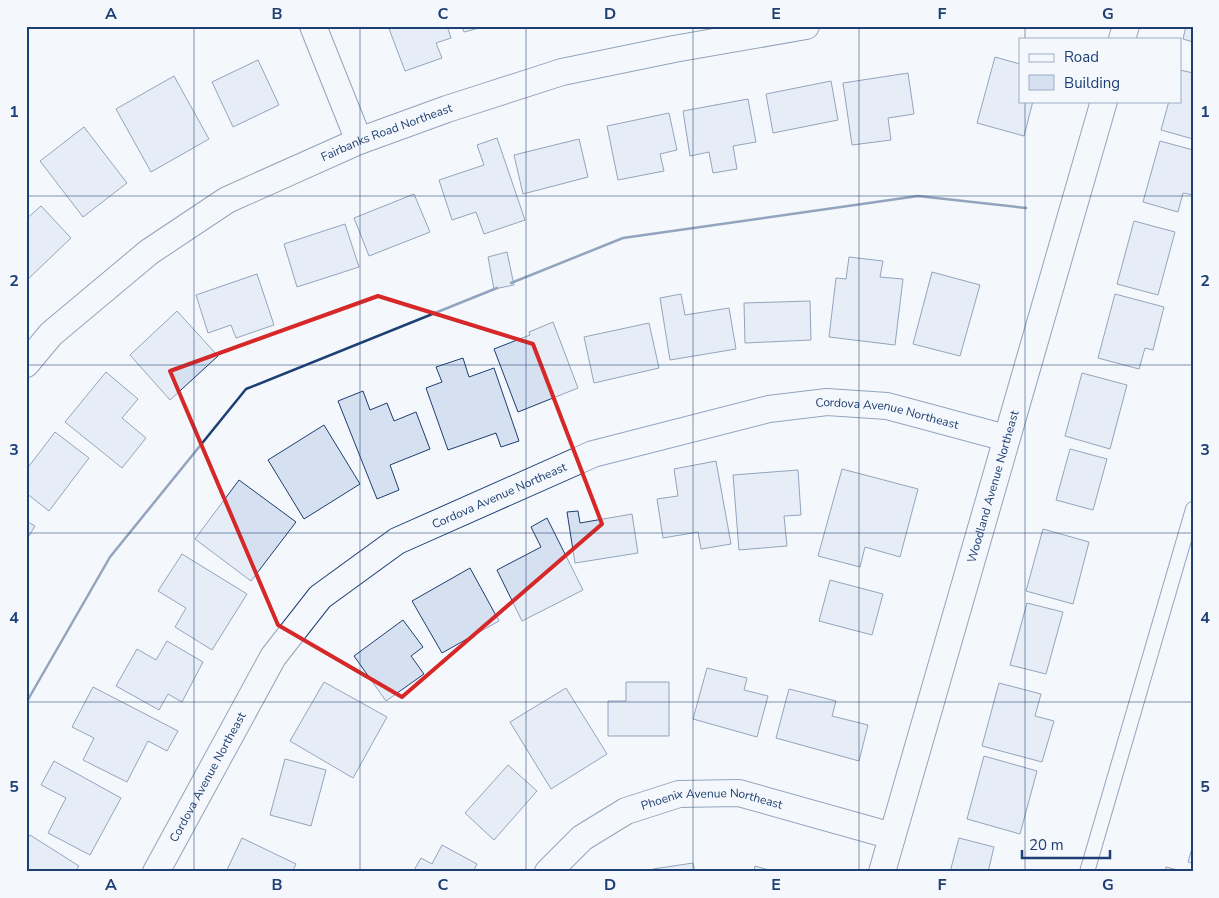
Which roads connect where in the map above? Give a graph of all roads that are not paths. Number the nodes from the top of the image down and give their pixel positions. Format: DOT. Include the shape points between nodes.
graph roads {
  1 [pos="314,26"];
  2 [pos="806,26"];
  3 [pos="1126,26"];
  4 [pos="1122,38"];
  5 [pos="1104,102"];
  6 [pos="359,141"];
  7 [pos="26,364"];
  8 [pos="1006,438"];
  9 [pos="1193,509"];
  10 [pos="892,836"];
  11 [pos="156,872"];
  12 [pos="548,872"];
  13 [pos="882,872"];
  14 [pos="1087,872"];
  1 -- 6 [label="street"];
  2 -- 6 [label="street, Fairbanks Road Northeast" via="562,72"];
  3 -- 4 [label="street"];
  5 -- 8 [label="street, Woodland Avenue Northeast"];
  6 -- 7 [label="street, Fairbanks Road Northeast" via="227,200 149,252 51,334"];
  8 -- 10 [label="street, Woodland Avenue Northeast"];
  8 -- 11 [label="street, Cordova Avenue Northeast" via="887,406 827,402 769,409 593,454 397,541 320,597 273,658"];
  9 -- 14 [label="lane"];
  10 -- 12 [label="street, Phoenix Avenue Northeast" via="739,794 679,794 626,811 582,838"];
  10 -- 13 [label="street, Woodland Avenue Northeast"];
}
